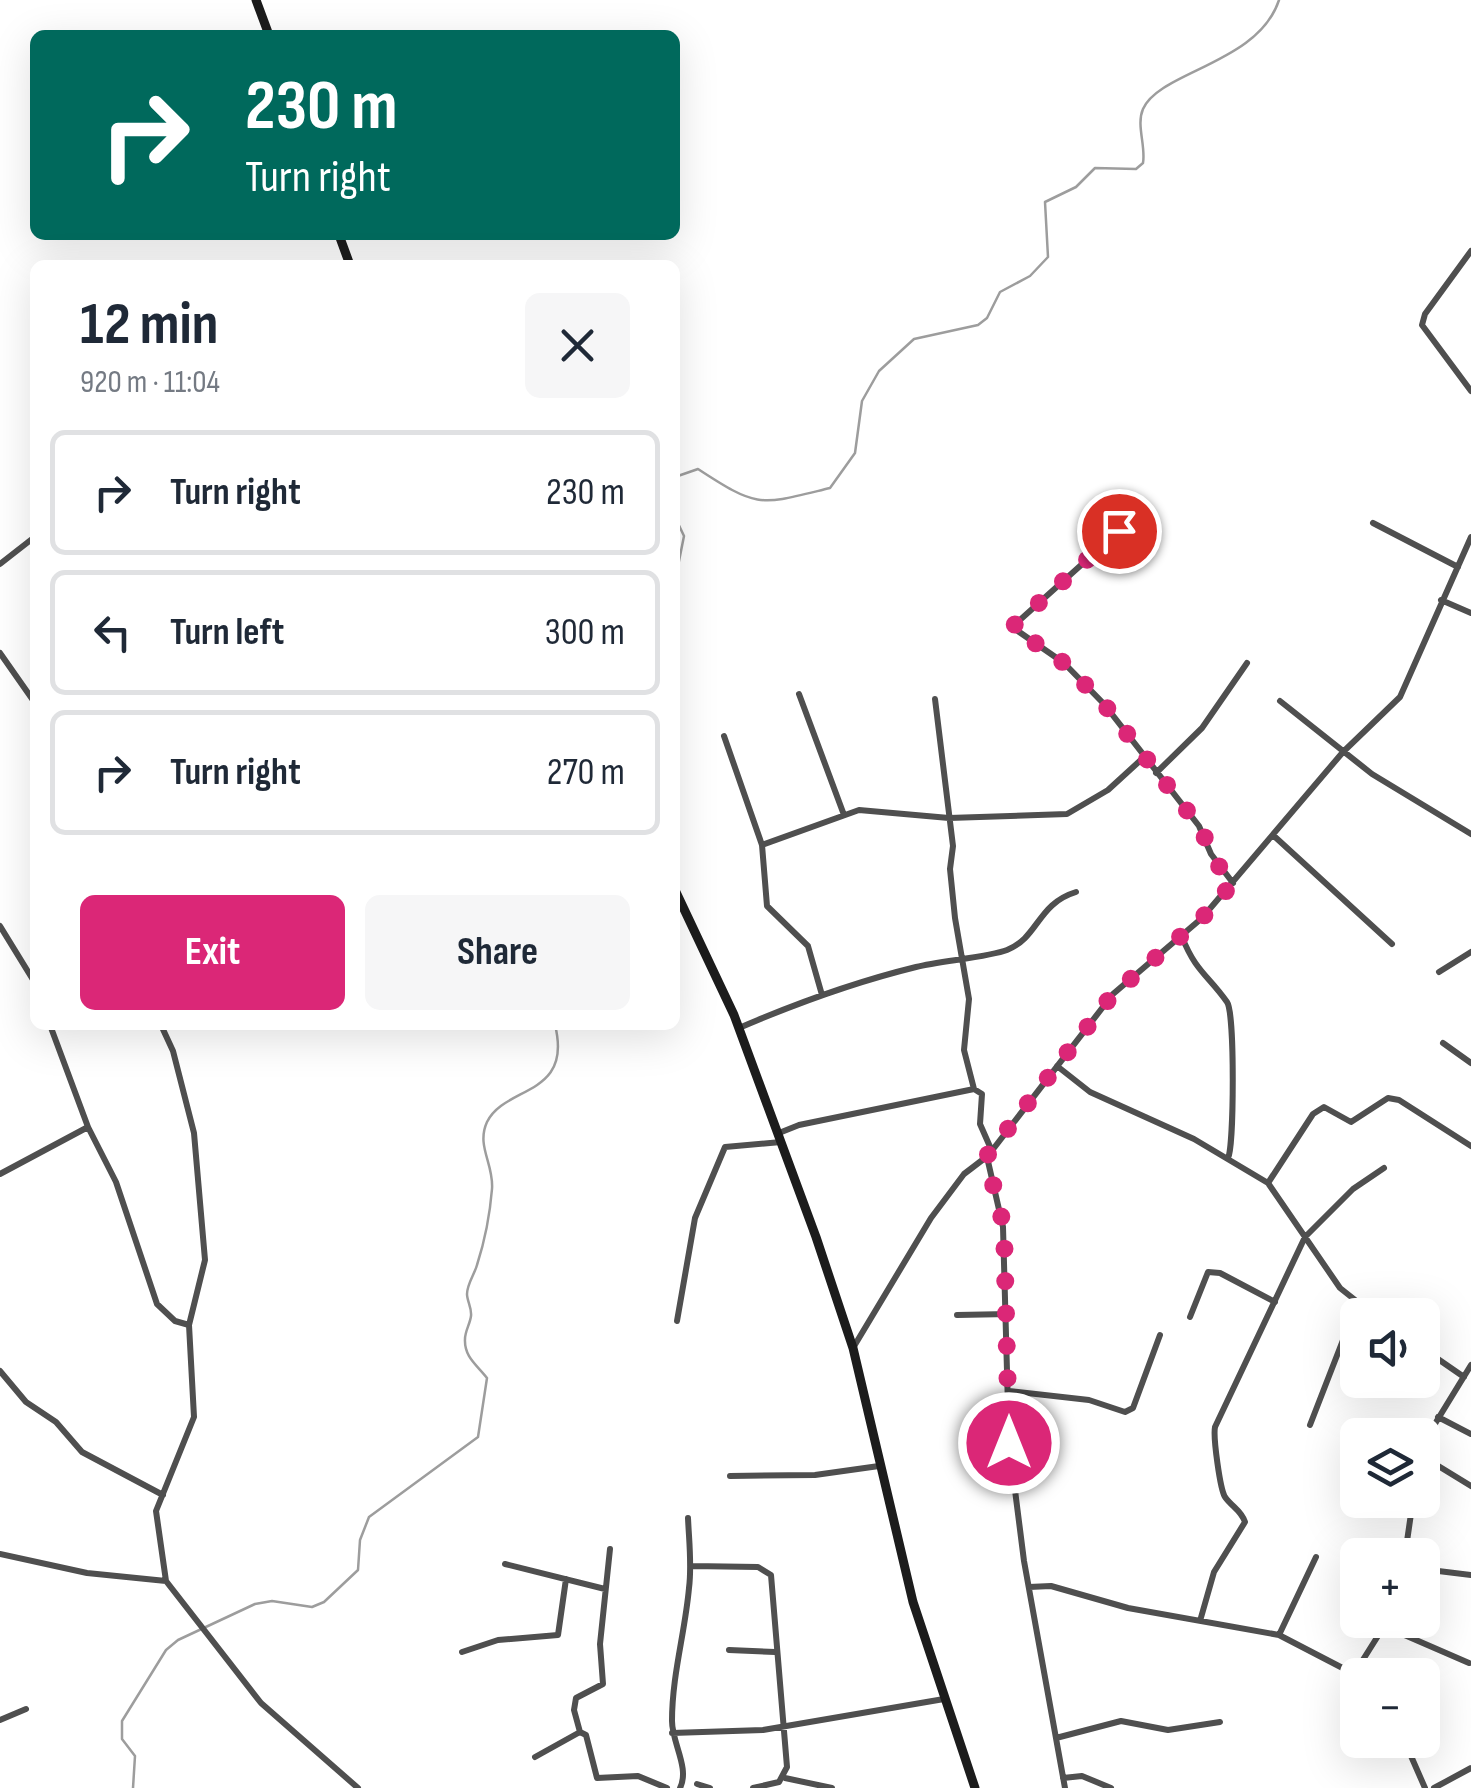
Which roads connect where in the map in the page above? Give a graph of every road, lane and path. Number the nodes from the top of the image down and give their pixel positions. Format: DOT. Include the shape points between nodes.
graph roads {
  1 [pos="256,0"];
  2 [pos="267,30"];
  3 [pos="1471,251"];
  4 [pos="1471,391"];
  5 [pos="1373,523"];
  6 [pos="1119,531"];
  7 [pos="1471,538"];
  8 [pos="30,541"];
  9 [pos="0,564"];
  10 [pos="1458,566"];
  11 [pos="1441,600"];
  12 [pos="1471,613"];
  13 [pos="0,653"];
  14 [pos="1247,663"];
  15 [pos="799,694"];
  16 [pos="30,696"];
  17 [pos="935,699"];
  18 [pos="1280,701"];
  19 [pos="724,736"];
  20 [pos="1343,752"];
  21 [pos="1143,758"];
  22 [pos="1156,773"];
  23 [pos="844,816"];
  24 [pos="950,818"];
  25 [pos="1471,834"];
  26 [pos="1274,836"];
  27 [pos="762,845"];
  28 [pos="1233,883"];
  29 [pos="1076,892"];
  30 [pos="680,901"];
  31 [pos="0,926"];
  32 [pos="1182,936"];
  33 [pos="1392,944"];
  34 [pos="1471,952"];
  35 [pos="960,956"];
  36 [pos="1439,972"];
  37 [pos="30,976"];
  38 [pos="822,995"];
  39 [pos="740,1028"];
  40 [pos="52,1030"];
  41 [pos="162,1030"];
  42 [pos="1443,1042"];
  43 [pos="1471,1063"];
  44 [pos="1057,1066"];
  45 [pos="974,1089"];
  46 [pos="88,1127"];
  47 [pos="781,1138"];
  48 [pos="1471,1146"];
  49 [pos="991,1149"];
  50 [pos="986,1157"];
  51 [pos="1228,1158"];
  52 [pos="1384,1168"];
  53 [pos="0,1174"];
  54 [pos="1268,1183"];
  55 [pos="1304,1237"];
  56 [pos="1351,1298"];
  57 [pos="1275,1302"];
  58 [pos="1009,1314"];
  59 [pos="957,1315"];
  60 [pos="1190,1317"];
  61 [pos="676,1321"];
  62 [pos="189,1325"];
  63 [pos="1160,1335"];
  64 [pos="1340,1347"];
  65 [pos="853,1348"];
  66 [pos="1440,1360"];
  67 [pos="1471,1366"];
  68 [pos="0,1371"];
  69 [pos="1464,1377"];
  70 [pos="1009,1391"];
  71 [pos="1438,1417"];
  72 [pos="1310,1424"];
  73 [pos="1471,1434"];
  74 [pos="880,1466"];
  75 [pos="1440,1467"];
  76 [pos="730,1476"];
  77 [pos="1471,1486"];
  78 [pos="163,1495"];
  79 [pos="688,1518"];
  80 [pos="610,1549"];
  81 [pos="0,1554"];
  82 [pos="1316,1557"];
  83 [pos="505,1564"];
  84 [pos="691,1566"];
  85 [pos="1440,1571"];
  86 [pos="1471,1575"];
  87 [pos="566,1580"];
  88 [pos="166,1582"];
  89 [pos="1029,1587"];
  90 [pos="605,1590"];
  91 [pos="1200,1621"];
  92 [pos="1279,1636"];
  93 [pos="1418,1638"];
  94 [pos="729,1650"];
  95 [pos="462,1652"];
  96 [pos="775,1652"];
  97 [pos="1469,1663"];
  98 [pos="1340,1667"];
  99 [pos="944,1699"];
  100 [pos="26,1709"];
  101 [pos="0,1720"];
  102 [pos="1220,1722"];
  103 [pos="782,1724"];
  104 [pos="580,1732"];
  105 [pos="672,1733"];
  106 [pos="1056,1738"];
  107 [pos="535,1757"];
  108 [pos="1412,1758"];
  109 [pos="1471,1768"];
  110 [pos="785,1778"];
  111 [pos="697,1784"];
  112 [pos="1062,1784"];
  113 [pos="358,1788"];
  114 [pos="667,1788"];
  115 [pos="680,1788"];
  116 [pos="710,1788"];
  117 [pos="753,1788"];
  118 [pos="832,1788"];
  119 [pos="975,1788"];
  120 [pos="1111,1788"];
  121 [pos="1426,1788"];
  122 [pos="1434,1788"];
  1 -- 2 [label="main road"];
  3 -- 4 [label="street" via="1422,325"];
  5 -- 10 [label="street"];
  6 -- 21 [label="street" via="1012,627 1082,678"];
  7 -- 10 [label="street"];
  8 -- 9 [label="street"];
  10 -- 11 [label="street"];
  11 -- 12 [label="street"];
  11 -- 20 [label="street" via="1400,696"];
  13 -- 16 [label="street"];
  14 -- 22 [label="street" via="1217,710"];
  15 -- 23 [label="street"];
  17 -- 24 [label="street"];
  18 -- 20 [label="street"];
  19 -- 27 [label="street"];
  20 -- 25 [label="street"];
  20 -- 26 [label="street"];
  21 -- 22 [label="street"];
  21 -- 24 [label="street" via="1067,814"];
  22 -- 28 [label="street"];
  23 -- 24 [label="street" via="873,809"];
  23 -- 27 [label="street"];
  24 -- 35 [label="street"];
  26 -- 28 [label="street"];
  26 -- 33 [label="street"];
  27 -- 38 [label="street" via="767,906 808,946"];
  28 -- 32 [label="street"];
  29 -- 35 [label="street" via="1056,898 1016,946"];
  30 -- 39 [label="main road"];
  31 -- 37 [label="street"];
  32 -- 44 [label="street" via="1113,994"];
  32 -- 51 [label="street" via="1196,969 1230,1006"];
  34 -- 36 [label="street"];
  35 -- 38 [label="street"];
  35 -- 45 [label="street" via="969,999 964,1050"];
  38 -- 39 [label="street"];
  39 -- 47 [label="main road"];
  40 -- 46 [label="street"];
  41 -- 62 [label="street" via="178,1069 196,1153 205,1260"];
  42 -- 43 [label="street"];
  44 -- 49 [label="street"];
  44 -- 51 [label="street" via="1090,1092"];
  45 -- 47 [label="street" via="813,1122"];
  45 -- 49 [label="street" via="982,1094 980,1124"];
  46 -- 53 [label="street"];
  46 -- 62 [label="street" via="116,1182 157,1304"];
  47 -- 61 [label="street" via="725,1147 695,1218"];
  47 -- 65 [label="main road"];
  48 -- 54 [label="street" via="1399,1100 1388,1098 1351,1122 1324,1107"];
  49 -- 50 [label="street"];
  50 -- 58 [label="street" via="1004,1227"];
  50 -- 65 [label="street" via="964,1174 932,1218"];
  51 -- 54 [label="street"];
  52 -- 55 [label="street" via="1353,1188"];
  54 -- 55 [label="street"];
  55 -- 56 [label="street"];
  55 -- 57 [label="street"];
  57 -- 60 [label="street" via="1208,1272"];
  57 -- 91 [label="street" via="1213,1436 1222,1494 1245,1522 1214,1572"];
  58 -- 59 [label="street"];
  58 -- 70 [label="street"];
  62 -- 78 [label="street" via="194,1417"];
  63 -- 70 [label="street" via="1133,1408 1124,1412 1089,1400"];
  64 -- 72 [label="street"];
  65 -- 74 [label="main road"];
  66 -- 69 [label="street"];
  67 -- 69 [label="street"];
  68 -- 78 [label="street" via="82,1452"];
  69 -- 71 [label="street"];
  70 -- 89 [label="street" via="1009,1443"];
  71 -- 73 [label="street"];
  74 -- 76 [label="street"];
  74 -- 99 [label="main road"];
  75 -- 77 [label="street"];
  78 -- 88 [label="street" via="156,1526"];
  79 -- 84 [label="street"];
  80 -- 90 [label="street"];
  81 -- 88 [label="street"];
  82 -- 92 [label="street"];
  83 -- 87 [label="street"];
  84 -- 96 [label="street" via="766,1569 774,1588"];
  84 -- 105 [label="street"];
  85 -- 86 [label="street"];
  87 -- 90 [label="street"];
  87 -- 95 [label="street" via="558,1635 498,1640"];
  88 -- 113 [label="street" via="261,1703"];
  89 -- 91 [label="street" via="1052,1586"];
  89 -- 106 [label="street"];
  90 -- 104 [label="street" via="603,1684 576,1698"];
  91 -- 92 [label="street"];
  92 -- 98 [label="street"];
  93 -- 97 [label="street"];
  94 -- 96 [label="street"];
  96 -- 103 [label="street"];
  99 -- 103 [label="street"];
  99 -- 119 [label="main road"];
  100 -- 101 [label="street"];
  102 -- 106 [label="street" via="1168,1730 1120,1721"];
  103 -- 105 [label="street"];
  103 -- 110 [label="street"];
  104 -- 107 [label="street"];
  104 -- 114 [label="street" via="597,1778 638,1776"];
  105 -- 115 [label="street" via="684,1776"];
  106 -- 112 [label="street"];
  108 -- 121 [label="street"];
  109 -- 122 [label="street"];
  110 -- 117 [label="street"];
  110 -- 118 [label="street"];
  111 -- 116 [label="street"];
  112 -- 120 [label="street" via="1082,1776"];
}
